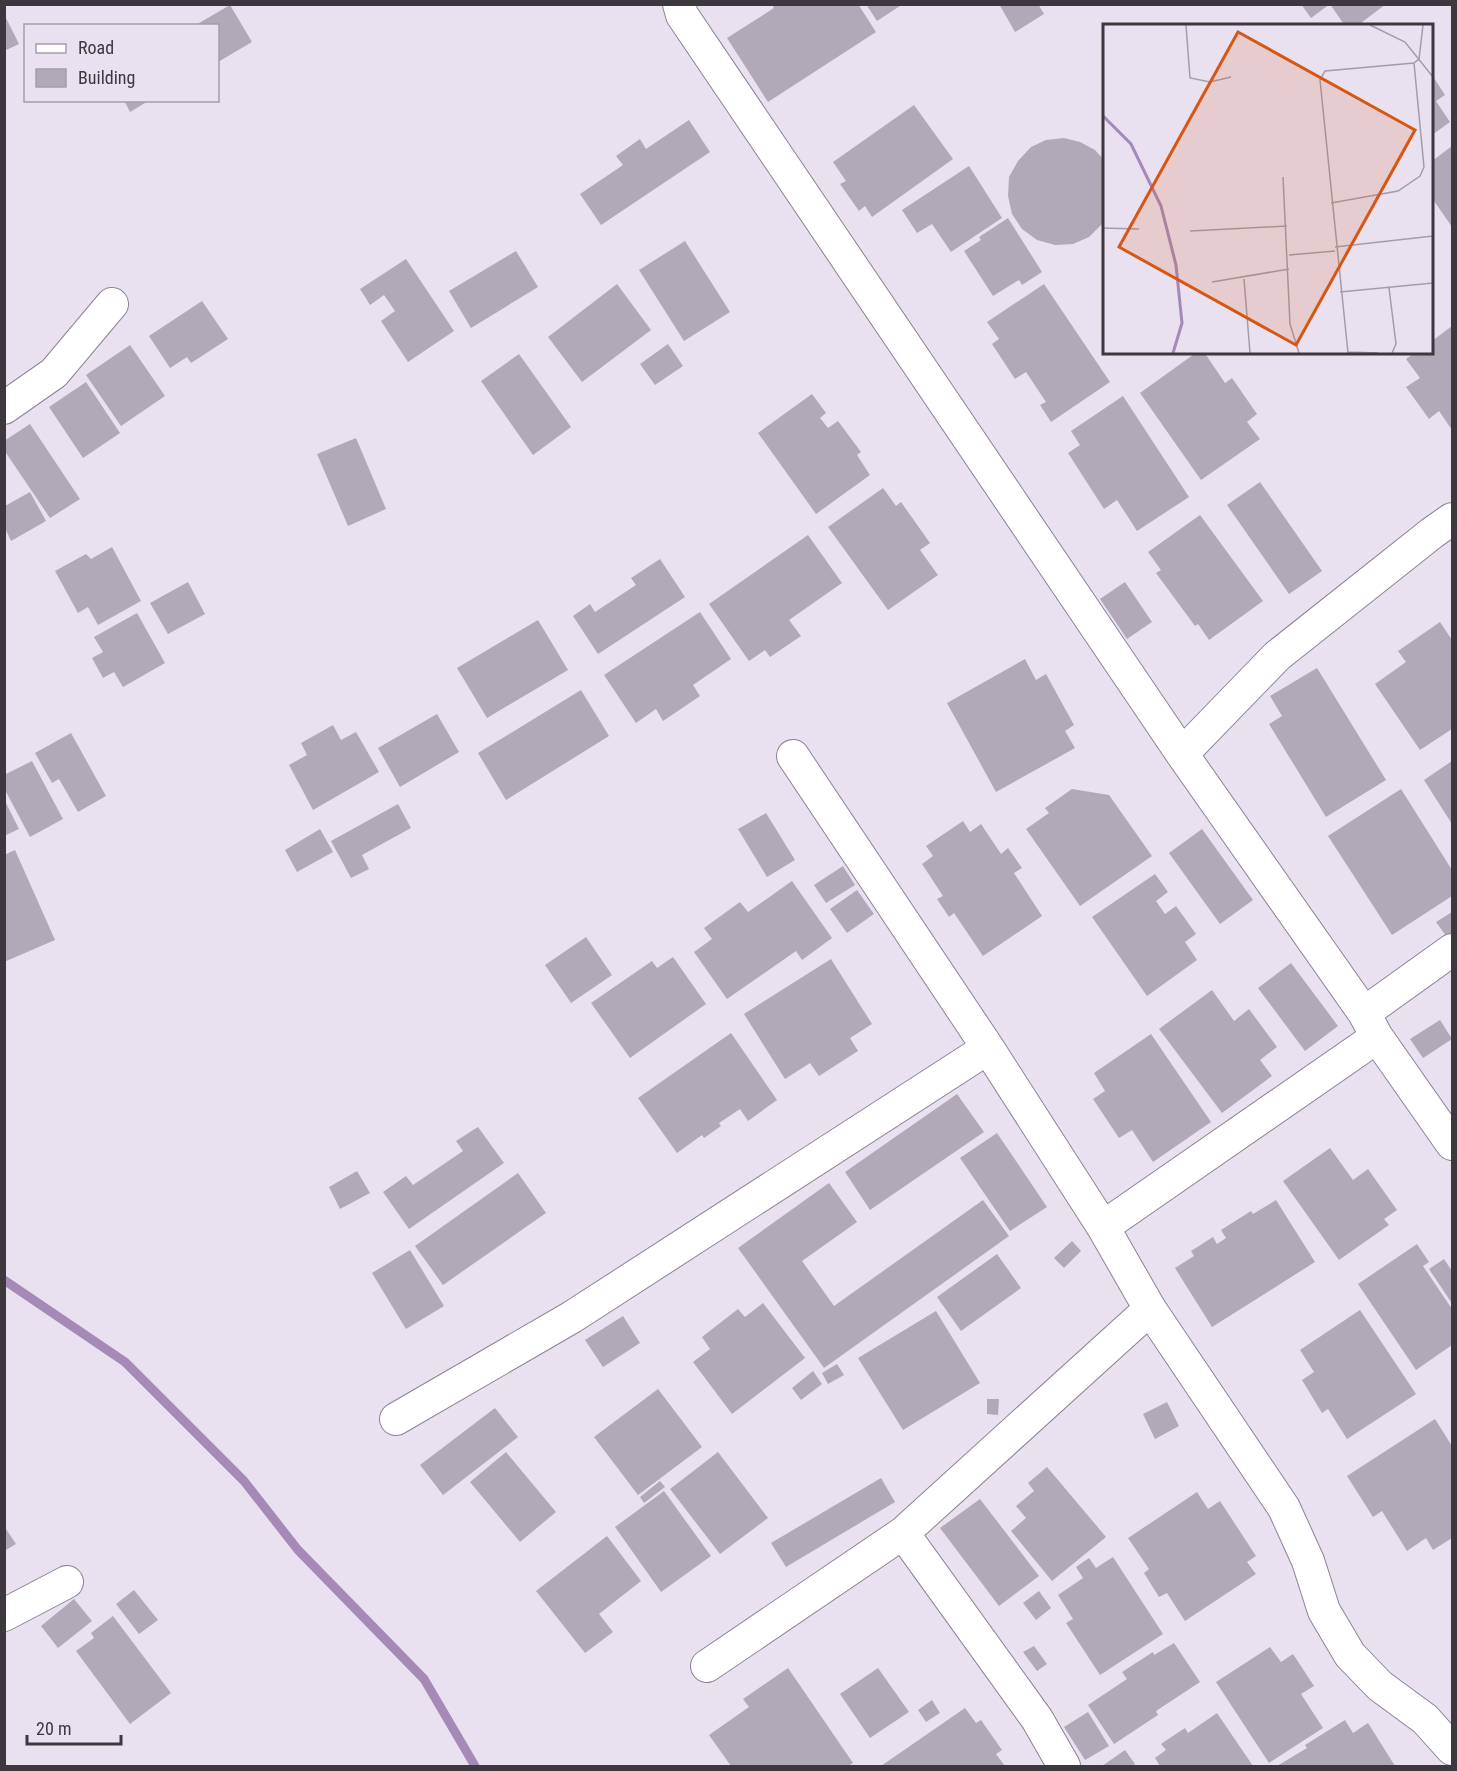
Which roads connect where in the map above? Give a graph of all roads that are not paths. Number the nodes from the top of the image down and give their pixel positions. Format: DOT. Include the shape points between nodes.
graph roads {
  1 [pos="679,4"];
  2 [pos="112,304"];
  3 [pos="4,408"];
  4 [pos="1452,519"];
  5 [pos="1182,754"];
  6 [pos="793,756"];
  7 [pos="1452,950"];
  8 [pos="1371,1025"];
  9 [pos="988,1048"];
  10 [pos="1452,1144"];
  11 [pos="1103,1227"];
  12 [pos="1150,1309"];
  13 [pos="396,1419"];
  14 [pos="903,1533"];
  15 [pos="67,1582"];
  16 [pos="4,1615"];
  17 [pos="707,1666"];
  18 [pos="1452,1749"];
  19 [pos="1064,1767"];
  1 -- 5 [label="street" via="682,15"];
  2 -- 3 [label="street" via="54,373"];
  4 -- 5 [label="street" via="1276,656"];
  5 -- 8 [label="street"];
  6 -- 9 [label="street"];
  7 -- 8 [label="street"];
  8 -- 10 [label="street"];
  8 -- 11 [label="street"];
  9 -- 11 [label="street"];
  9 -- 13 [label="street" via="572,1317"];
  11 -- 12 [label="street"];
  12 -- 14 [label="street"];
  12 -- 18 [label="street" via="1284,1508 1324,1611 1350,1655 1380,1686 1425,1719"];
  14 -- 17 [label="street"];
  14 -- 19 [label="street" via="1037,1719"];
  15 -- 16 [label="street"];
}
